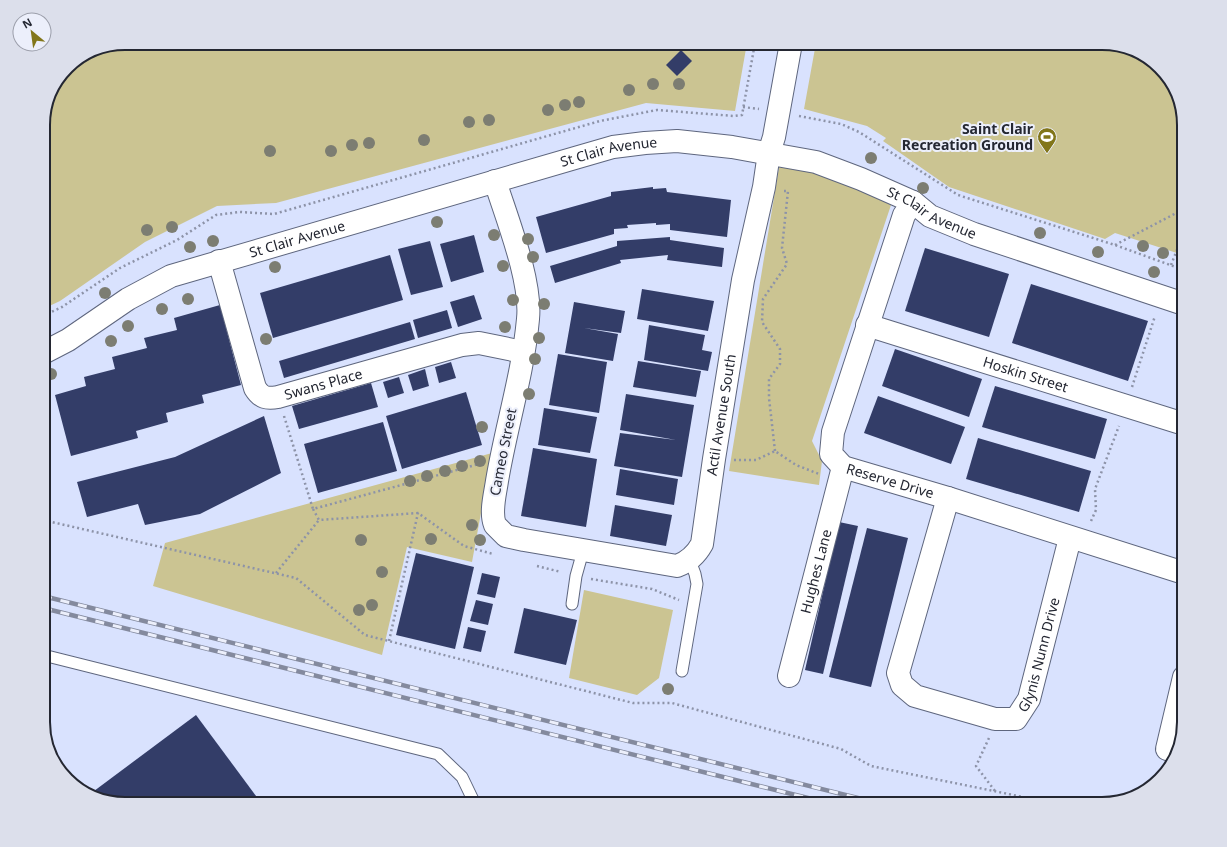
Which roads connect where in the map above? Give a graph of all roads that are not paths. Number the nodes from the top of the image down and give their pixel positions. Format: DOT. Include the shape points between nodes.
graph roads {
  1 [pos="790,50"];
  2 [pos="769,153"];
  3 [pos="495,181"];
  4 [pos="913,202"];
  5 [pos="219,261"];
  6 [pos="1177,302"];
  7 [pos="867,325"];
  8 [pos="50,349"];
  9 [pos="524,352"];
  10 [pos="1177,422"];
  11 [pos="842,473"];
  12 [pos="948,498"];
  13 [pos="1070,538"];
  14 [pos="583,551"];
  15 [pos="689,558"];
  16 [pos="1177,571"];
  17 [pos="572,604"];
  18 [pos="50,658"];
  19 [pos="682,671"];
  20 [pos="789,676"];
  21 [pos="1177,707"];
  22 [pos="1167,749"];
  23 [pos="472,797"];
  1 -- 2 [label="street, Actil Avenue South"];
  2 -- 3 [label="street, St Clair Avenue" via="677,141 645,142 613,148"];
  2 -- 4 [label="street, St Clair Avenue" via="816,162"];
  2 -- 15 [label="street, Actil Avenue South" via="743,280 702,544 696,554"];
  3 -- 5 [label="street, St Clair Avenue"];
  3 -- 9 [label="street, Cameo Street" via="528,289"];
  4 -- 6 [label="street, St Clair Avenue" via="930,216 974,234"];
  4 -- 7 [label="street, Reserve Drive" via="904,215"];
  5 -- 8 [label="street, St Clair Avenue" via="171,276 128,299"];
  5 -- 9 [label="street, Swans Place" via="255,388 265,398 278,397 462,345 479,343"];
  7 -- 10 [label="street, Hoskin Street"];
  7 -- 11 [label="street, Reserve Drive" via="833,432 831,454"];
  9 -- 14 [label="street, Cameo Street" via="501,458 493,520 498,530 506,536"];
  11 -- 12 [label="street, Reserve Drive"];
  11 -- 20 [label="street, Hughes Lane"];
  12 -- 13 [label="street, Reserve Drive"];
  12 -- 13 [label="street, Glynis Nunn Drive" via="898,673 902,686 915,696 995,719 1016,719 1029,699"];
  13 -- 16 [label="street, Reserve Drive"];
  14 -- 15 [label="street, Cameo Street" via="678,566"];
  14 -- 17 [label="lane"];
  15 -- 19 [label="lane" via="697,584"];
  18 -- 23 [label="lane" via="438,754 462,776"];
  21 -- 22 [label="street"];
}
